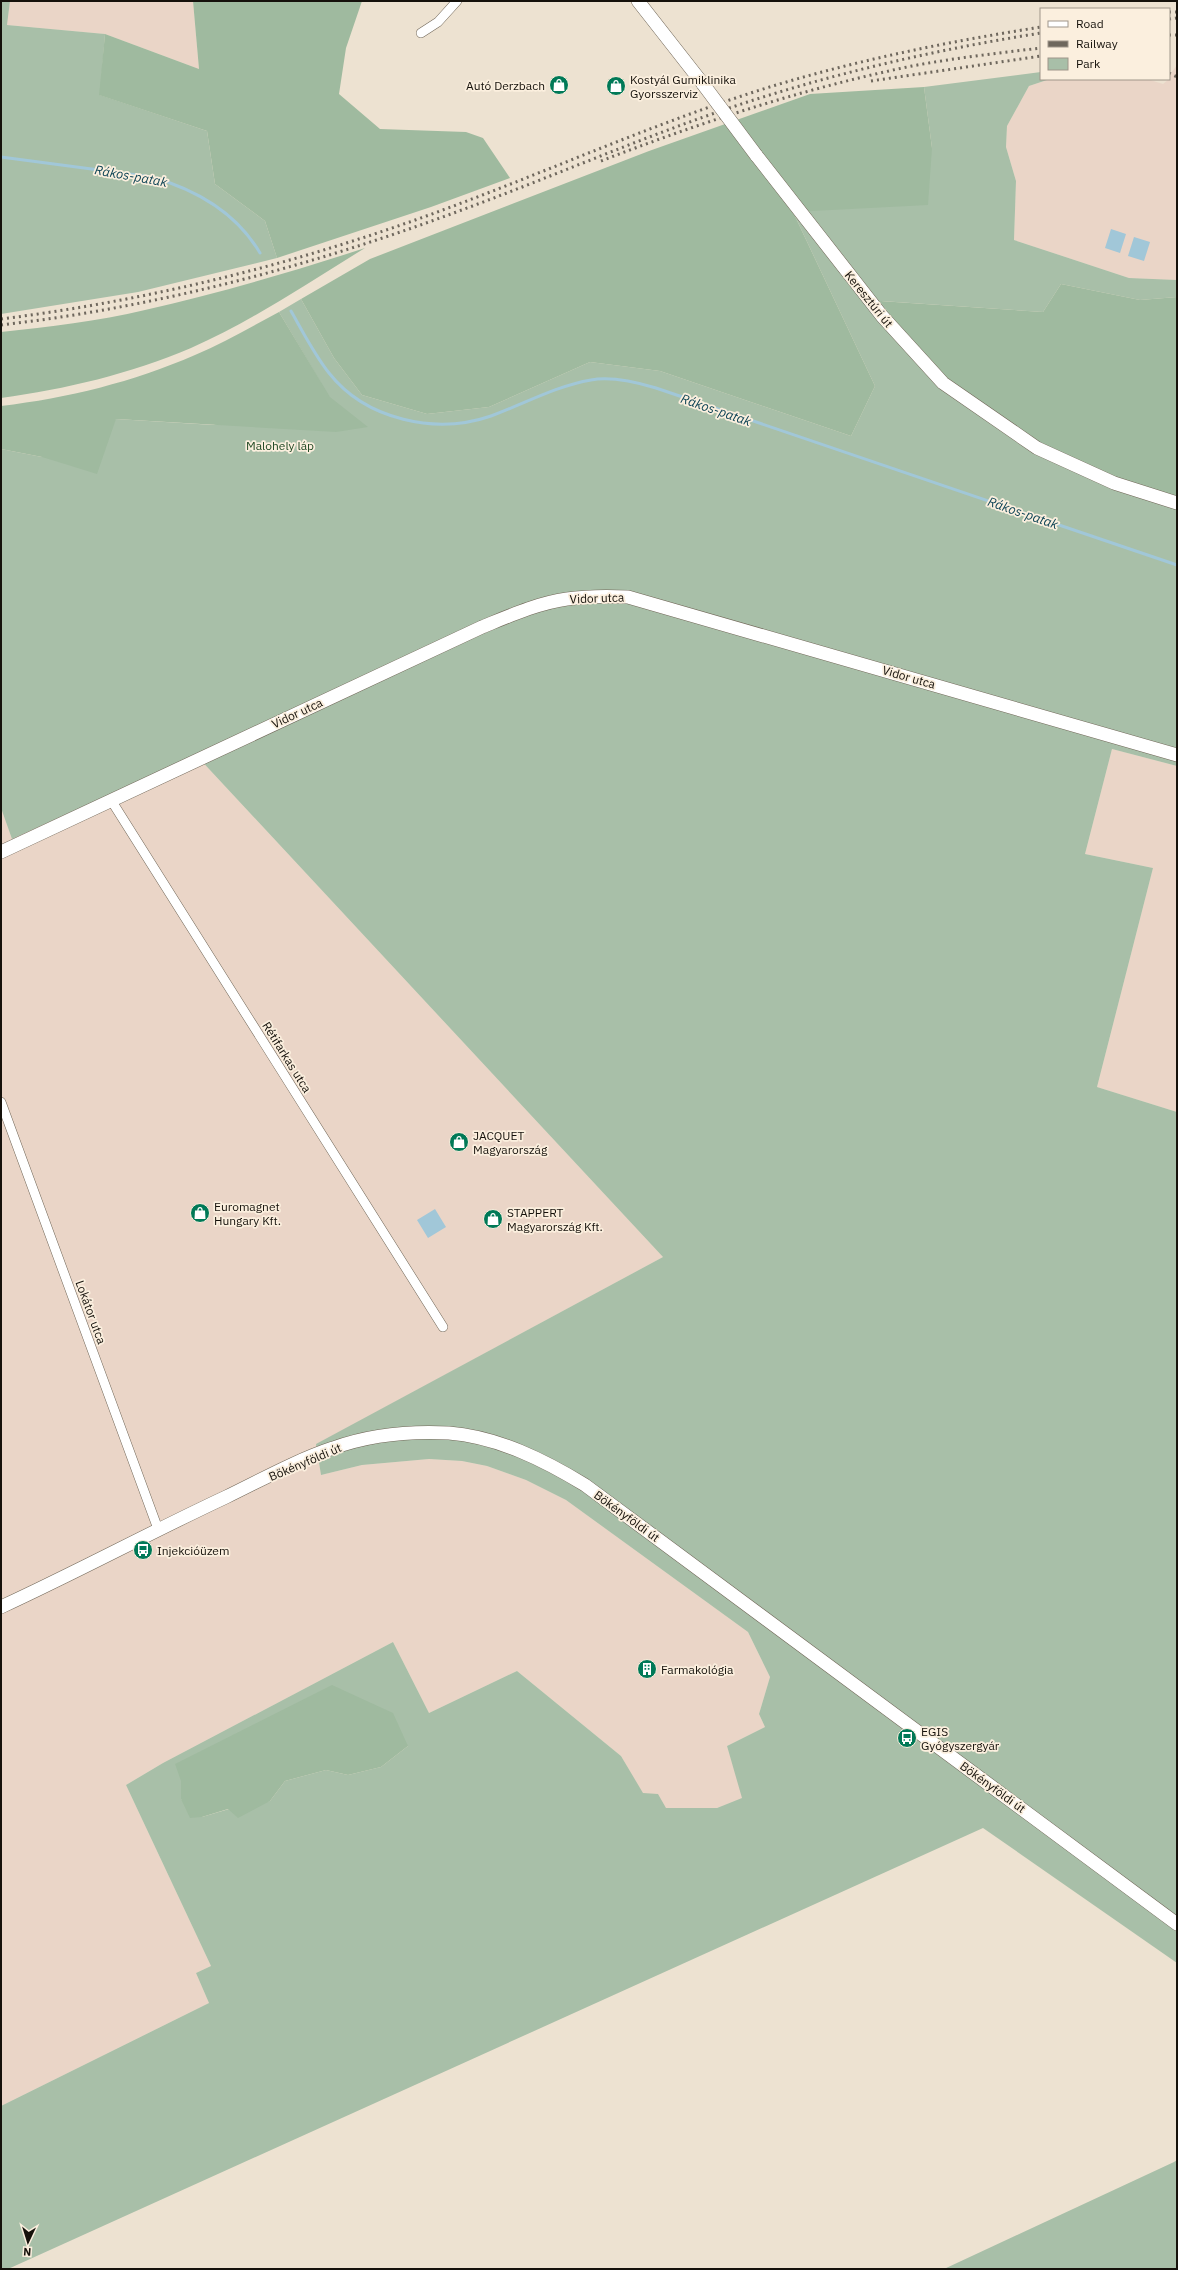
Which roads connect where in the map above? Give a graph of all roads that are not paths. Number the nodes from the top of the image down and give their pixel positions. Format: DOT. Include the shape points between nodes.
graph roads {
  1 [pos="457,1"];
  2 [pos="638,1"];
  3 [pos="421,32"];
  4 [pos="1177,503"];
  5 [pos="1177,754"];
  6 [pos="111,800"];
  7 [pos="1,852"];
  8 [pos="1,1102"];
  9 [pos="443,1326"];
  10 [pos="158,1529"];
  11 [pos="1,1607"];
  12 [pos="1177,1924"];
  1 -- 3 [label="street" via="438,22"];
  2 -- 4 [label="street, Keresztúri út, bridge" via="882,316 943,383 1037,448 1114,483"];
  5 -- 6 [label="street, Vidor utca" via="628,596 590,596 565,599 523,611 482,627"];
  6 -- 7 [label="street, Vidor utca"];
  6 -- 9 [label="street, Rétifarkas utca"];
  8 -- 10 [label="street, Lokátor utca"];
  10 -- 11 [label="street, Bökényföldi út"];
  10 -- 12 [label="street, Bökényföldi út" via="311,1457 355,1442 406,1434 450,1433 487,1440 514,1449 560,1470 585,1485"];
}
